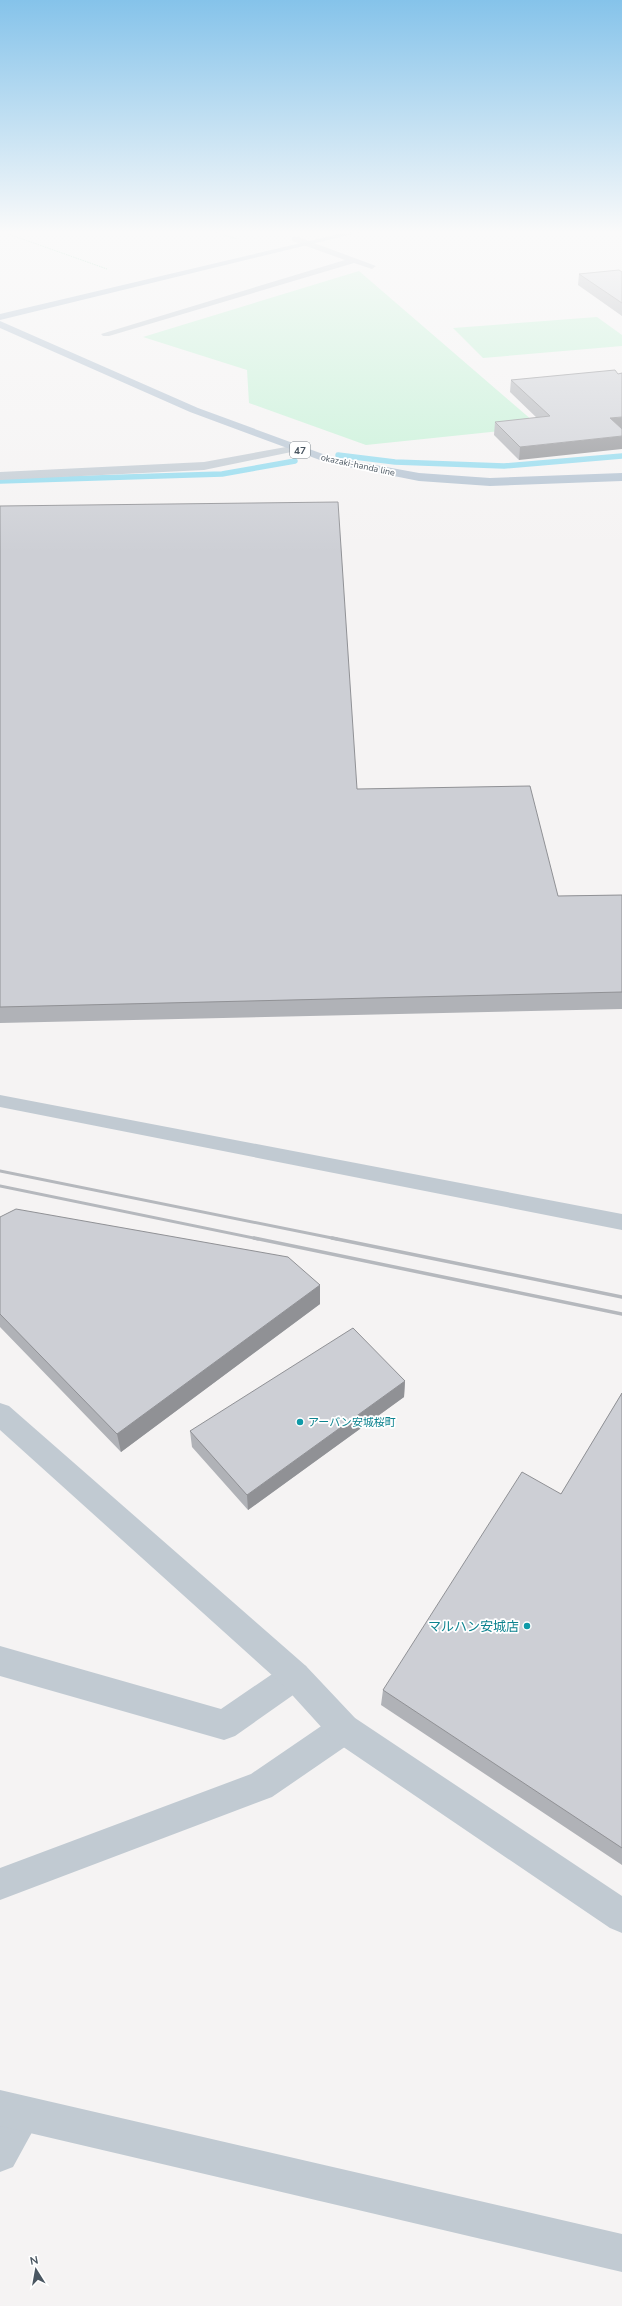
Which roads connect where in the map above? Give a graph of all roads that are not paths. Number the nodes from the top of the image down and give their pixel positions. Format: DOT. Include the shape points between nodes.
graph roads {
  1 [pos="33,339"];
  2 [pos="297,448"];
  3 [pos="0,476"];
  4 [pos="622,478"];
  5 [pos="0,1101"];
  6 [pos="622,1222"];
  7 [pos="0,1414"];
  8 [pos="0,1661"];
  9 [pos="295,1676"];
  10 [pos="344,1729"];
  11 [pos="0,1884"];
  12 [pos="622,1916"];
  13 [pos="12,2111"];
  14 [pos="0,2154"];
  15 [pos="622,2253"];
  1 -- 2 [label="main road, okazaki-handa line / 47" via="194,410"];
  2 -- 3 [label="street" via="204,466"];
  2 -- 4 [label="main road, okazaki-handa line / 47" via="328,460 419,477 490,482"];
  5 -- 6 [label="lane"];
  7 -- 9 [label="street"];
  8 -- 9 [label="street" via="224,1725"];
  9 -- 10 [label="street"];
  10 -- 11 [label="street" via="261,1786"];
  10 -- 12 [label="street"];
  13 -- 14 [label="street"];
  13 -- 15 [label="street"];
}
